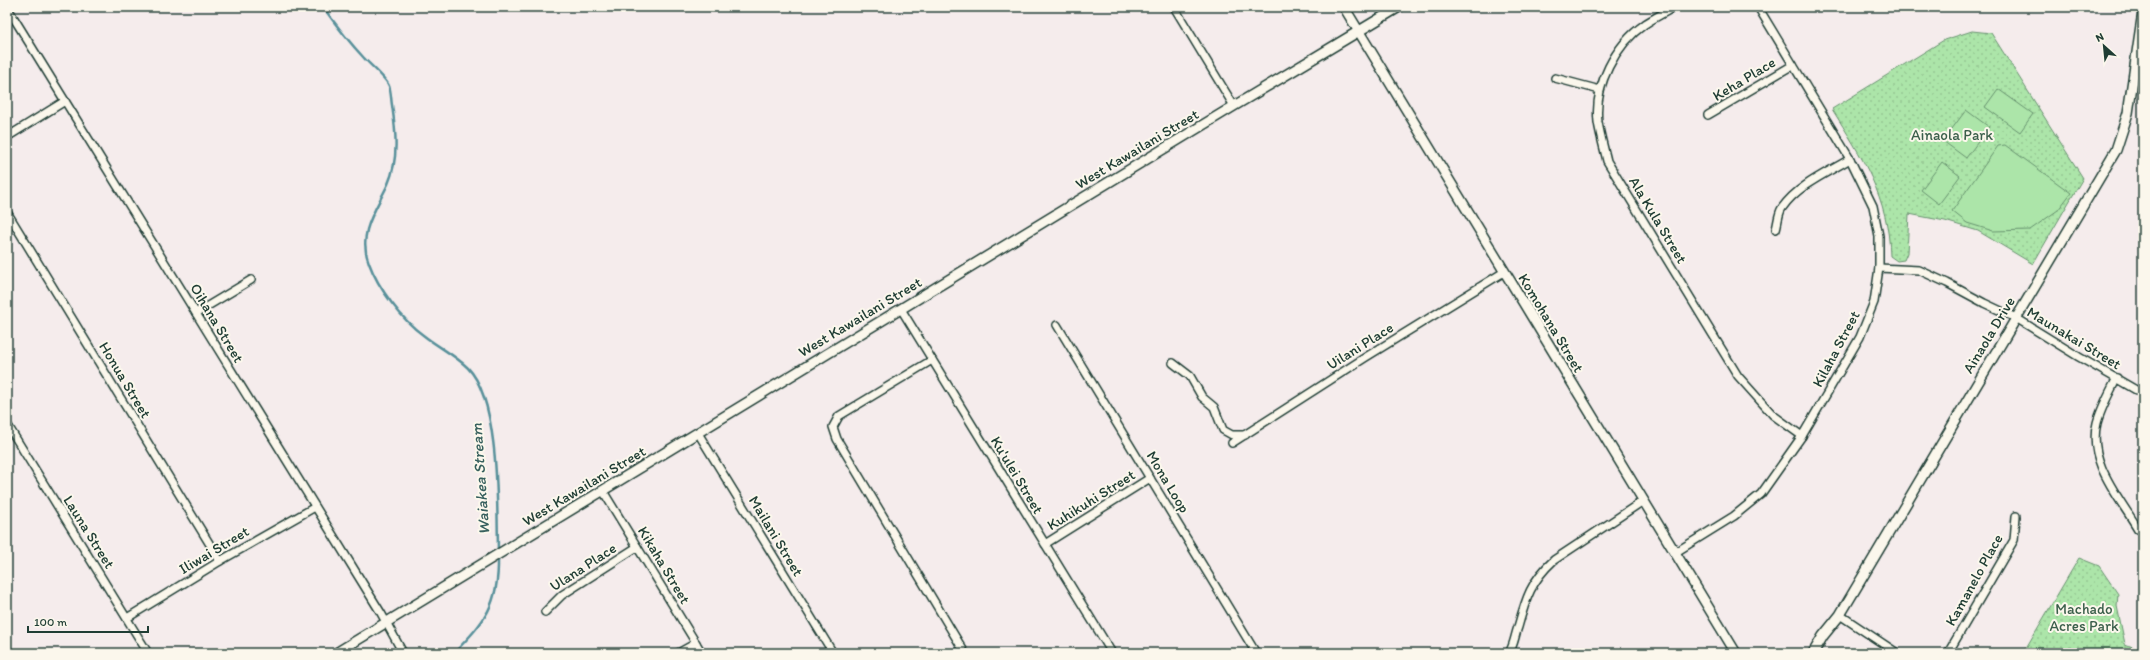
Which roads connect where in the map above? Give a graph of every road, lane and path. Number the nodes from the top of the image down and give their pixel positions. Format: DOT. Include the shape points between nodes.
graph roads {
  1 [pos="7,7"];
  2 [pos="1174,7"];
  3 [pos="1344,7"];
  4 [pos="1399,7"];
  5 [pos="1674,7"];
  6 [pos="1758,7"];
  7 [pos="2143,12"];
  8 [pos="1359,32"];
  9 [pos="1793,65"];
  10 [pos="1555,78"];
  11 [pos="1600,90"];
  12 [pos="65,101"];
  13 [pos="1234,106"];
  14 [pos="1708,115"];
  15 [pos="7,137"];
  16 [pos="1850,159"];
  17 [pos="7,212"];
  18 [pos="1776,229"];
  19 [pos="1879,268"];
  20 [pos="1504,272"];
  21 [pos="251,280"];
  22 [pos="901,309"];
  23 [pos="196,314"];
  24 [pos="2016,318"];
  25 [pos="1057,325"];
  26 [pos="932,360"];
  27 [pos="1173,363"];
  28 [pos="2116,378"];
  29 [pos="2143,394"];
  30 [pos="8,428"];
  31 [pos="698,433"];
  32 [pos="1245,435"];
  33 [pos="1802,436"];
  34 [pos="1232,443"];
  35 [pos="1150,478"];
  36 [pos="603,491"];
  37 [pos="1643,501"];
  38 [pos="315,507"];
  39 [pos="2016,516"];
  40 [pos="2138,529"];
  41 [pos="1045,544"];
  42 [pos="637,547"];
  43 [pos="1676,552"];
  44 [pos="220,561"];
  45 [pos="545,612"];
  46 [pos="1840,615"];
  47 [pos="127,618"];
  48 [pos="386,623"];
  49 [pos="696,643"];
  50 [pos="148,653"];
  51 [pos="336,653"];
  52 [pos="403,653"];
  53 [pos="678,653"];
  54 [pos="702,653"];
  55 [pos="833,653"];
  56 [pos="965,653"];
  57 [pos="1112,653"];
  58 [pos="1256,653"];
  59 [pos="1509,653"];
  60 [pos="1736,653"];
  61 [pos="1813,653"];
  62 [pos="1897,653"];
  63 [pos="1948,653"];
  1 -- 12 [label="street, Oihana Street"];
  2 -- 13 [label="street"];
  3 -- 8 [label="street, Komohana Street"];
  4 -- 8 [label="street, West Kawailani Street"];
  5 -- 11 [label="street, Ala Kula Street" via="1644,25 1622,46"];
  6 -- 9 [label="street, Kilaha Street"];
  7 -- 24 [label="street, Ainaola Drive" via="2128,113 2116,150"];
  8 -- 13 [label="street, West Kawailani Street"];
  8 -- 20 [label="street, Komohana Street"];
  9 -- 14 [label="street, Keha Place"];
  9 -- 16 [label="street, Kilaha Street"];
  10 -- 11 [label="street"];
  11 -- 33 [label="street, Ala Kula Street" via="1598,122 1607,161 1738,376 1773,415"];
  12 -- 15 [label="street"];
  12 -- 23 [label="street, Oihana Street"];
  13 -- 22 [label="street, West Kawailani Street"];
  16 -- 18 [label="street" via="1813,180 1796,194 1781,210"];
  16 -- 19 [label="street, Kilaha Street" via="1872,206 1879,236"];
  17 -- 44 [label="street, Honua Street"];
  19 -- 24 [label="street, Maunakai Street" via="1919,270"];
  19 -- 33 [label="street, Kilaha Street" via="1874,302 1860,337"];
  20 -- 32 [label="street, Uilani Place"];
  20 -- 37 [label="street, Komohana Street"];
  21 -- 23 [label="street"];
  22 -- 26 [label="street, Ku'ulei Street"];
  22 -- 31 [label="street, West Kawailani Street"];
  23 -- 38 [label="street, Oihana Street"];
  24 -- 28 [label="street, Maunakai Street"];
  24 -- 46 [label="street, Ainaola Drive"];
  25 -- 35 [label="street, Mona Loop"];
  26 -- 41 [label="street, Ku'ulei Street"];
  26 -- 56 [label="street" via="839,416 833,427 837,439"];
  27 -- 32 [label="street" via="1190,376 1202,397 1214,407 1223,430"];
  28 -- 29 [label="street, Maunakai Street"];
  28 -- 40 [label="street" via="2096,425 2097,455 2102,469"];
  30 -- 47 [label="street, Launa Street"];
  31 -- 36 [label="street, West Kawailani Street"];
  31 -- 55 [label="street, Mailani Street"];
  32 -- 34 [label="street, Uilani Place"];
  33 -- 43 [label="street, Kilaha Street" via="1761,494 1734,516"];
  35 -- 41 [label="street, Kuhikuhi Street"];
  35 -- 58 [label="street, Mona Loop"];
  36 -- 42 [label="street, Kikaha Street"];
  36 -- 48 [label="street, West Kawailani Street"];
  37 -- 43 [label="street, Komohana Street"];
  37 -- 59 [label="street" via="1543,570 1528,592"];
  38 -- 44 [label="street, Iliwai Street"];
  38 -- 48 [label="street, Oihana Street"];
  39 -- 63 [label="street, Kamanelo Place" via="2014,540"];
  41 -- 57 [label="street, Ku'ulei Street"];
  42 -- 45 [label="street, Ulana Place" via="562,595"];
  42 -- 49 [label="street, Kikaha Street"];
  43 -- 60 [label="street, Komohana Street"];
  44 -- 47 [label="street, Iliwai Street"];
  46 -- 61 [label="street, Ainaola Drive" via="1822,636"];
  46 -- 62 [label="street"];
  47 -- 50 [label="street, Launa Street"];
  48 -- 51 [label="street, West Kawailani Street"];
  48 -- 52 [label="street, Oihana Street"];
  49 -- 53 [label="street"];
  49 -- 54 [label="street, Kikaha Street"];
}
